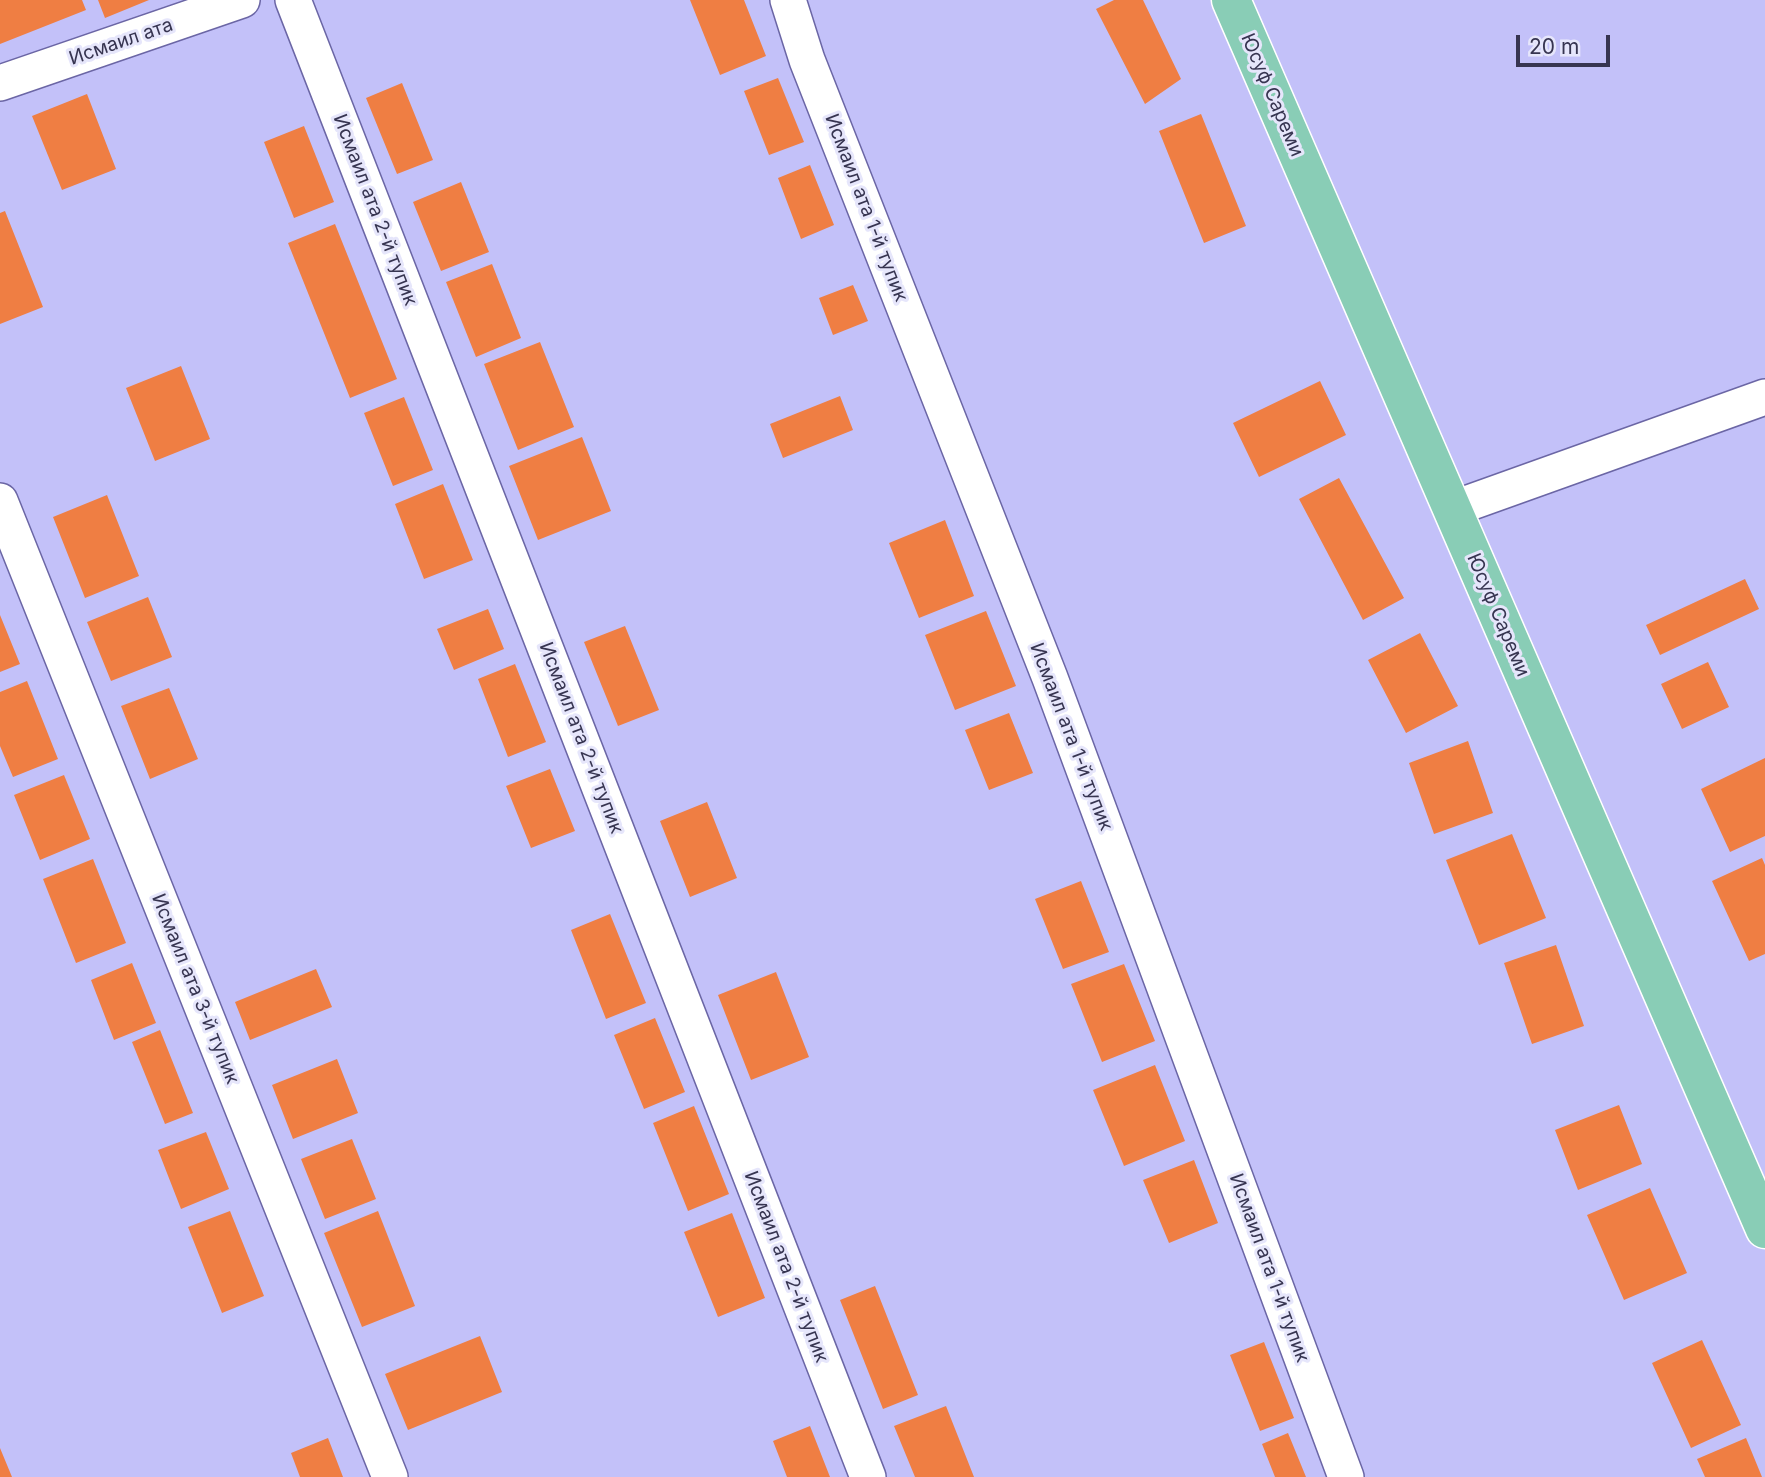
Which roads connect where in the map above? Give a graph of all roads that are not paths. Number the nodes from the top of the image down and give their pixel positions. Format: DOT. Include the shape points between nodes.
graph roads {
  1 [pos="242,0"];
  2 [pos="293,0"];
  3 [pos="788,0"];
  4 [pos="1231,0"];
  5 [pos="0,83"];
  6 [pos="1765,397"];
  7 [pos="0,501"];
  8 [pos="1452,509"];
  9 [pos="1765,1229"];
  10 [pos="390,1477"];
  11 [pos="869,1477"];
  12 [pos="1346,1477"];
  1 -- 5 [label="street, Исмаил ата"];
  2 -- 11 [label="street, Исмаил ата 2-й тупик"];
  3 -- 12 [label="street, Исмаил ата 1-й тупик" via="812,73 1055,691"];
  4 -- 8 [label="main road, Юсуф Сареми"];
  6 -- 8 [label="street"];
  7 -- 10 [label="street, Исмаил ата 3-й тупик"];
  8 -- 9 [label="main road, Юсуф Сареми"];
}
